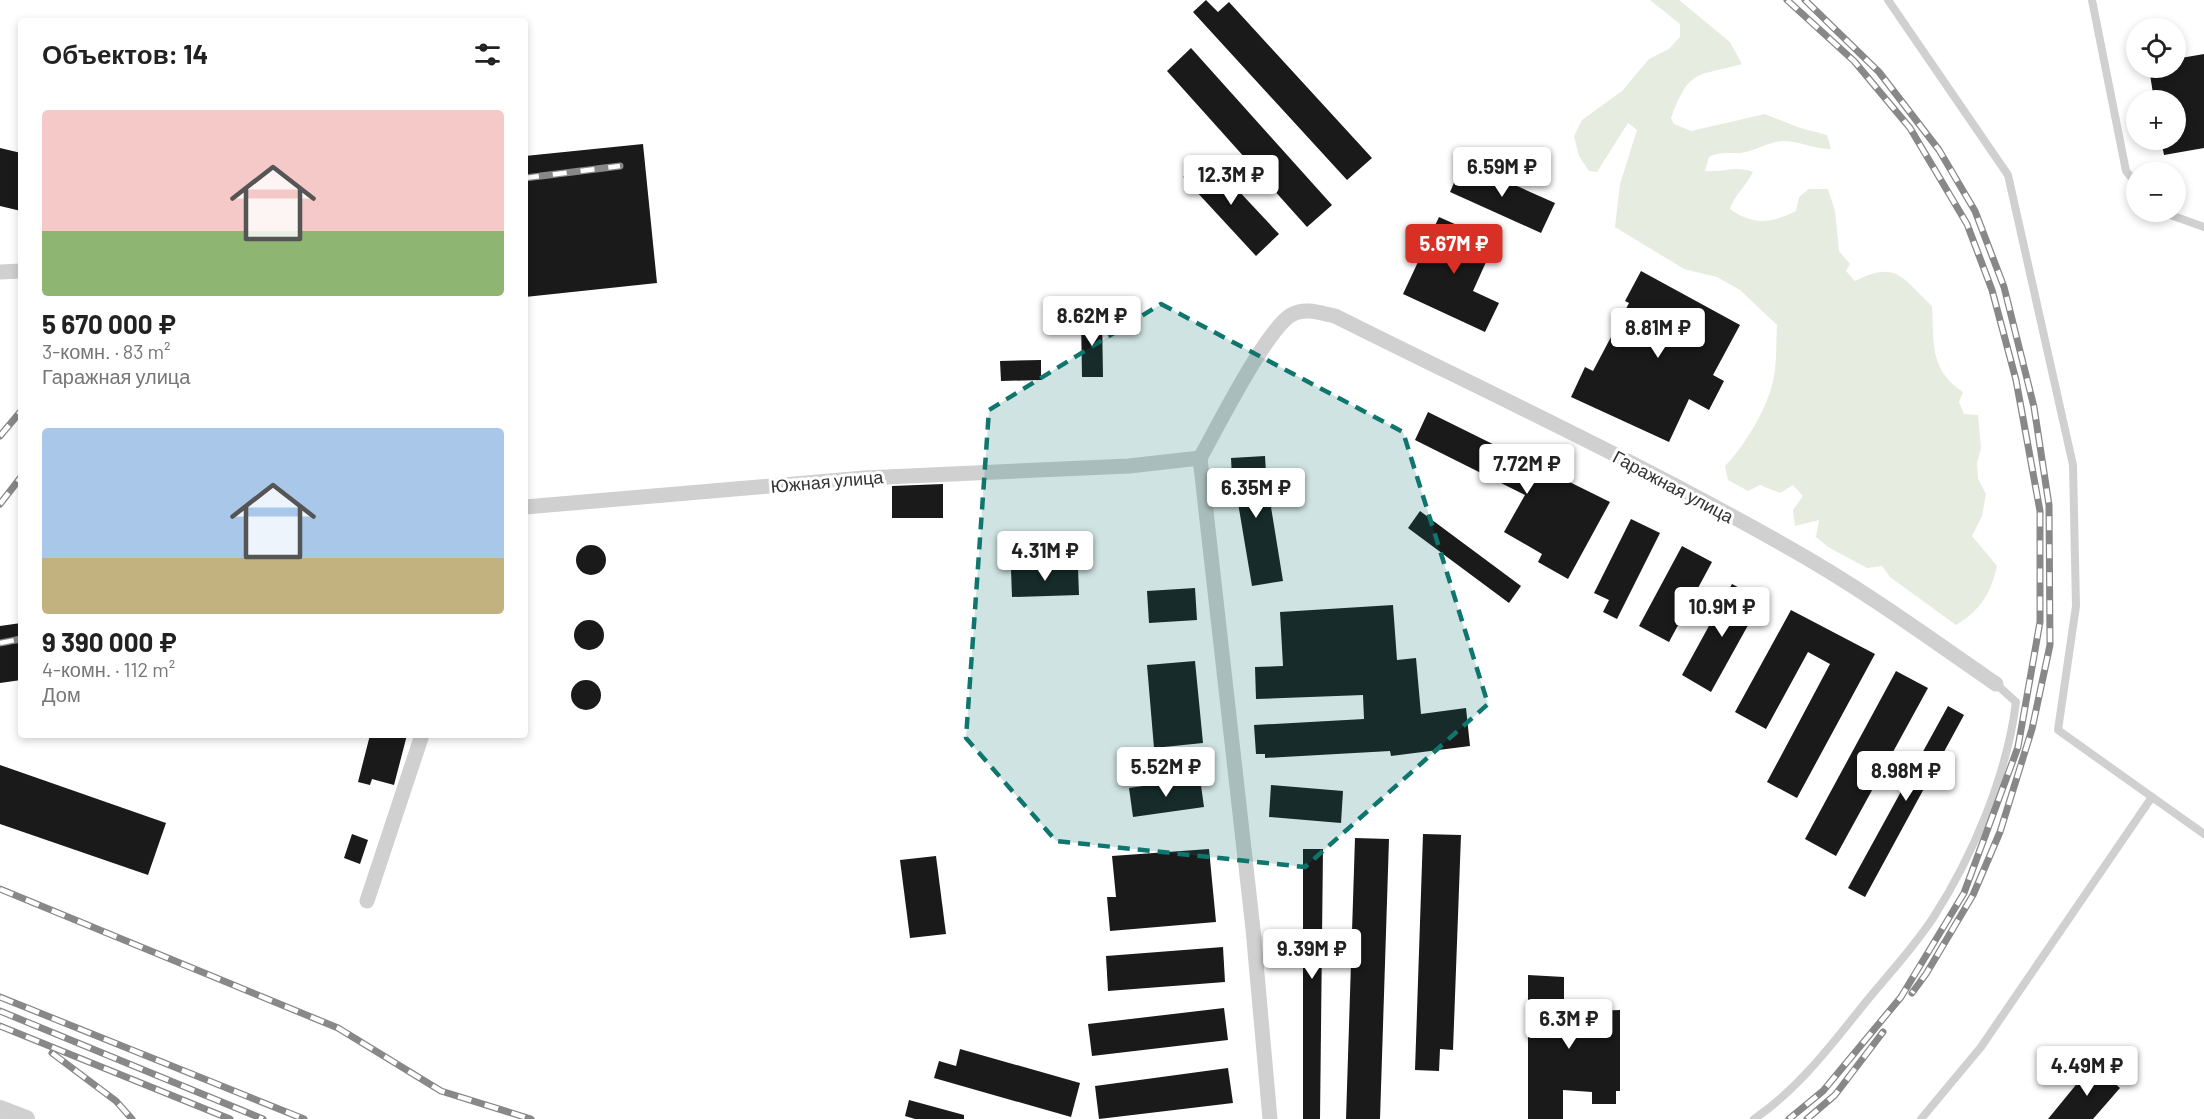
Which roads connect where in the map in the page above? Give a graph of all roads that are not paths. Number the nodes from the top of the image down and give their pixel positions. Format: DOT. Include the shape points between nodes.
graph roads {
  1 [pos="1888,0"];
  2 [pos="2092,0"];
  3 [pos="2126,171"];
  4 [pos="2186,220"];
  5 [pos="2204,226"];
  6 [pos="18,271"];
  7 [pos="0,272"];
  8 [pos="1200,458"];
  9 [pos="528,508"];
  10 [pos="1996,684"];
  11 [pos="421,738"];
  12 [pos="2152,797"];
  13 [pos="2204,834"];
  14 [pos="367,901"];
  15 [pos="0,1109"];
  16 [pos="26,1119"];
  17 [pos="1270,1119"];
  18 [pos="1754,1119"];
  19 [pos="1921,1119"];
  1 -- 12 [label="lane" via="2008,175 2073,465 2076,606 2058,730"];
  2 -- 3 [label="lane"];
  4 -- 5 [label="lane"];
  6 -- 7 [label="street"];
  8 -- 9 [label="street, Южная улица" via="1129,466 864,478"];
  8 -- 10 [label="street, Гаражная улица" via="1270,335 1290,315 1308,310 1335,316 1784,545 1893,612"];
  8 -- 17 [label="street" via="1253,929"];
  10 -- 18 [label="lane" via="2016,702 2013,726 1967,859 1932,919 1836,1042 1801,1079"];
  11 -- 14 [label="street"];
  12 -- 13 [label="lane"];
  12 -- 19 [label="lane" via="1981,1047"];
  15 -- 16 [label="street"];
}
